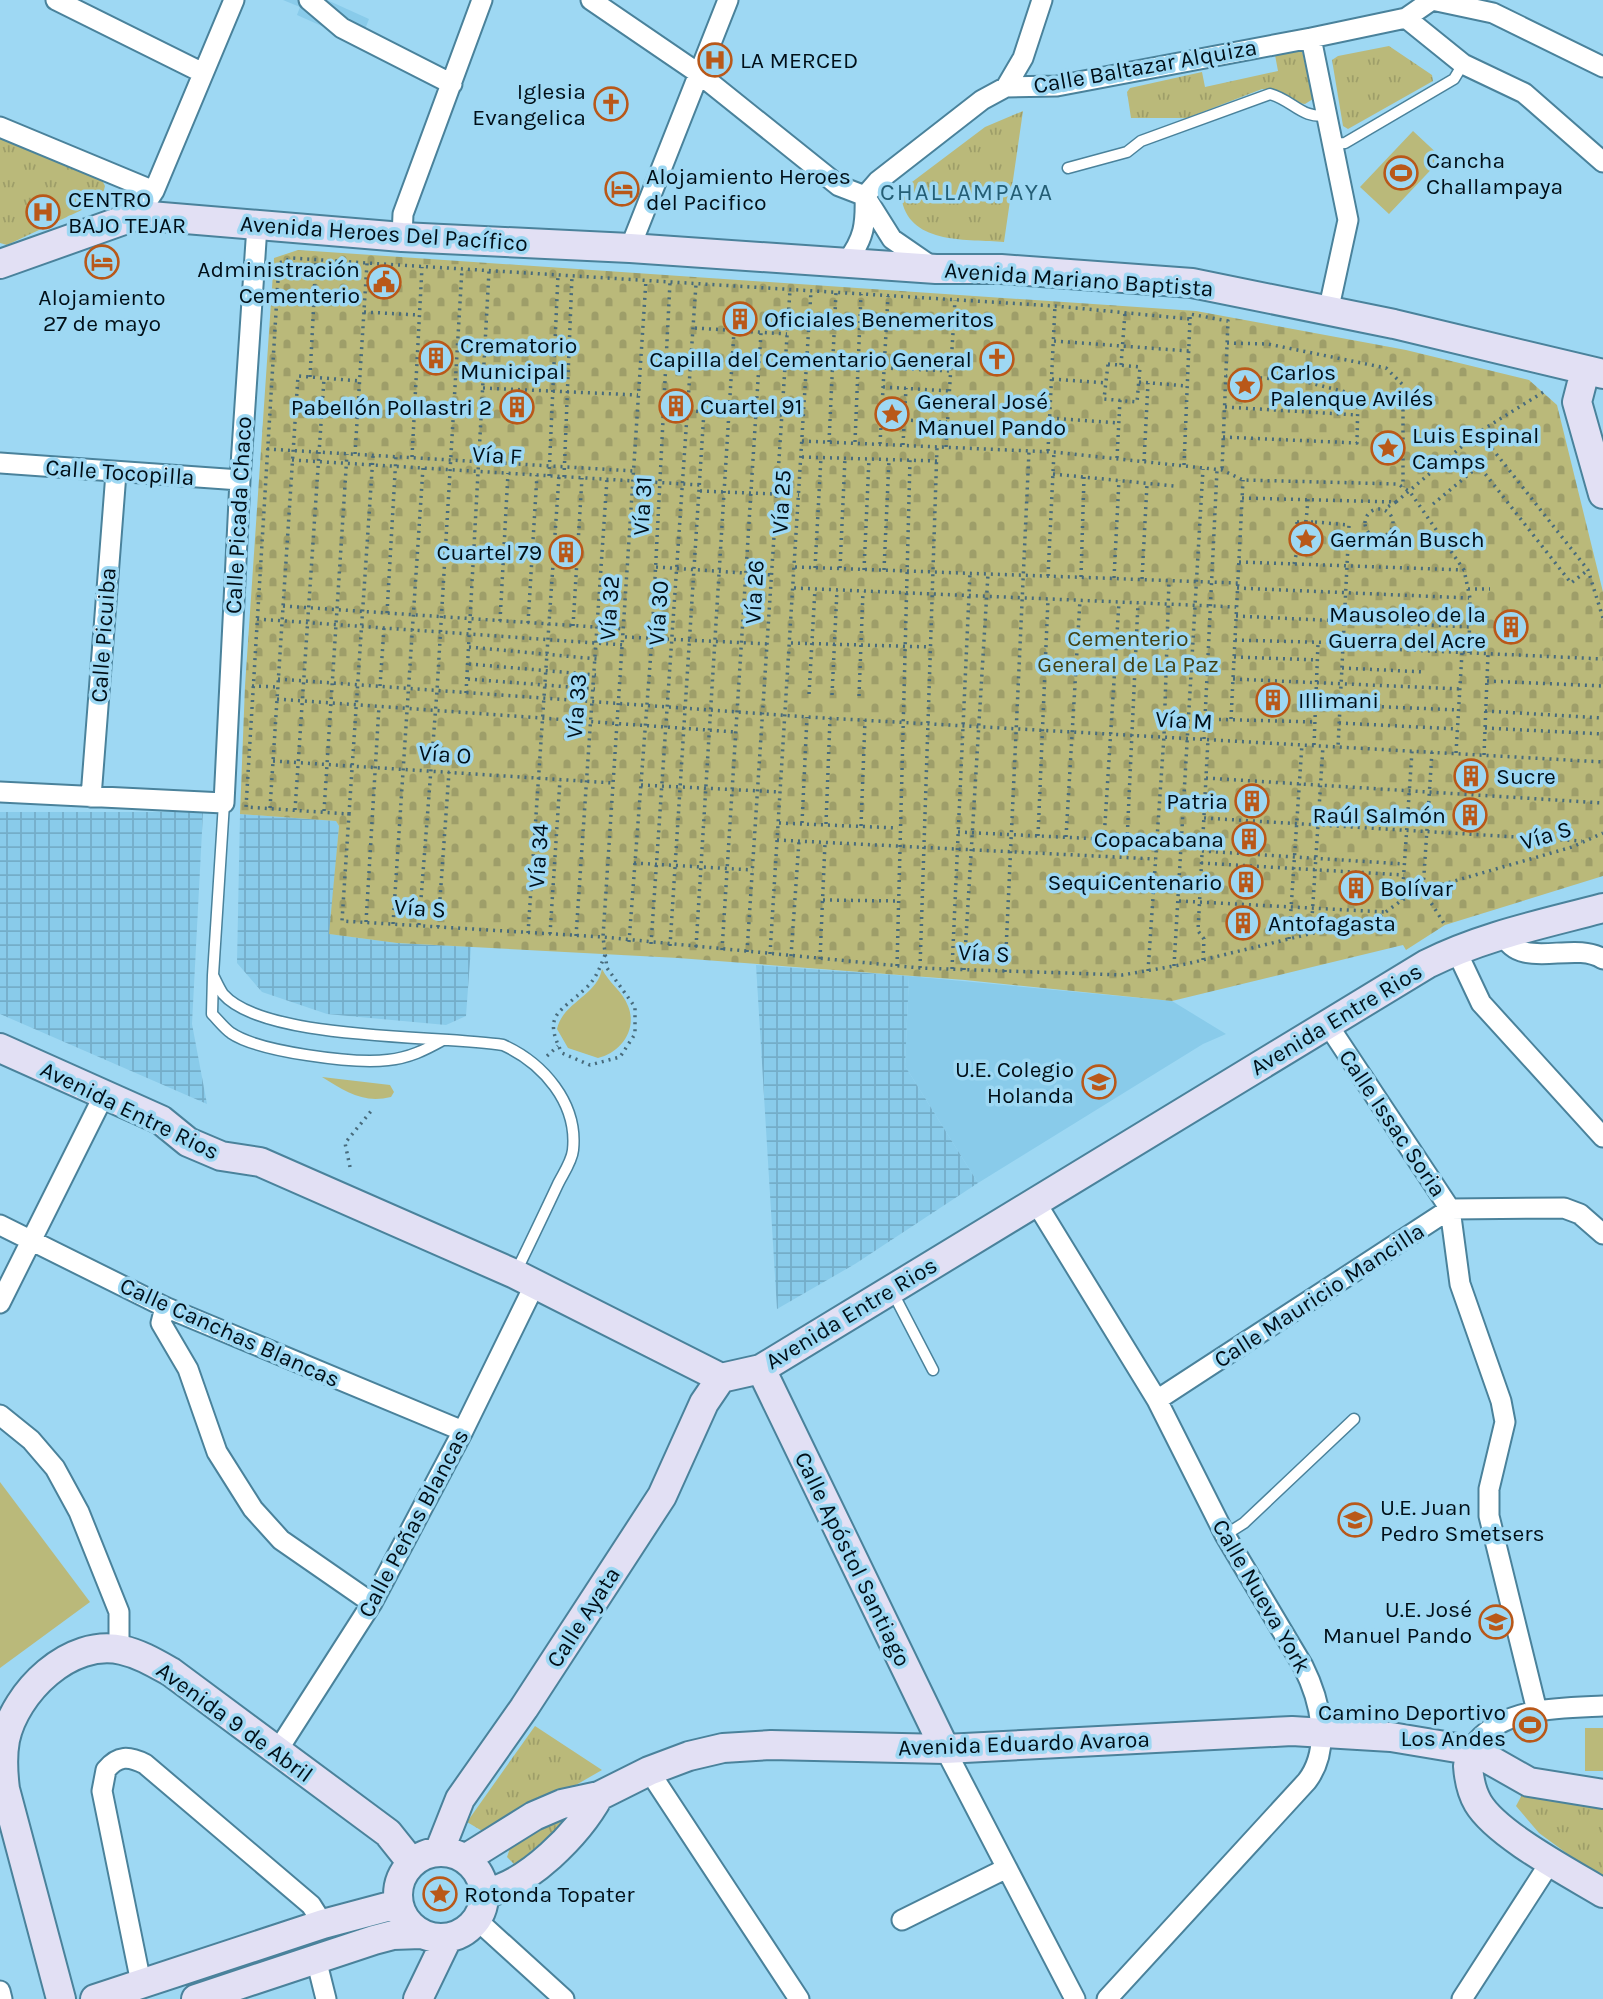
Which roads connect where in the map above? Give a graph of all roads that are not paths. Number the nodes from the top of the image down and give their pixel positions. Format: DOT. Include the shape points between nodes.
graph roads {
  1 [pos="56,0"];
  2 [pos="234,0"];
  3 [pos="309,0"];
  4 [pos="482,0"];
  5 [pos="591,0"];
  6 [pos="728,0"];
  7 [pos="1042,0"];
  8 [pos="1407,9"];
  9 [pos="1311,37"];
  10 [pos="1463,64"];
  11 [pos="1603,67"];
  12 [pos="201,72"];
  13 [pos="698,73"];
  14 [pos="452,84"];
  15 [pos="1006,87"];
  16 [pos="1328,115"];
  17 [pos="0,127"];
  18 [pos="1334,144"];
  19 [pos="1603,162"];
  20 [pos="1068,168"];
  21 [pos="154,191"];
  22 [pos="865,196"];
  23 [pos="138,215"];
  24 [pos="257,226"];
  25 [pos="402,237"];
  26 [pos="630,248"];
  27 [pos="847,261"];
  28 [pos="0,264"];
  29 [pos="936,269"];
  30 [pos="1328,312"];
  31 [pos="1594,372"];
  32 [pos="0,463"];
  33 [pos="116,473"];
  34 [pos="240,480"];
  35 [pos="1603,494"];
  36 [pos="0,792"];
  37 [pos="91,797"];
  38 [pos="224,803"];
  39 [pos="1603,908"];
  40 [pos="1503,934"];
  41 [pos="1450,937"];
  42 [pos="1603,959"];
  43 [pos="213,975"];
  44 [pos="1328,1026"];
  45 [pos="444,1040"];
  46 [pos="0,1048"];
  47 [pos="104,1095"];
  48 [pos="1603,1137"];
  49 [pos="1035,1200"];
  50 [pos="1450,1209"];
  51 [pos="0,1225"];
  52 [pos="1603,1234"];
  53 [pos="32,1240"];
  54 [pos="525,1279"];
  55 [pos="891,1290"];
  56 [pos="0,1303"];
  57 [pos="165,1307"];
  58 [pos="761,1369"];
  59 [pos="933,1370"];
  60 [pos="721,1378"];
  61 [pos="1157,1400"];
  62 [pos="0,1415"];
  63 [pos="1354,1419"];
  64 [pos="463,1431"];
  65 [pos="1226,1535"];
  66 [pos="372,1603"];
  67 [pos="120,1649"];
  68 [pos="1603,1706"];
  69 [pos="1537,1711"];
  70 [pos="1321,1731"];
  71 [pos="945,1749"];
  72 [pos="276,1753"];
  73 [pos="1471,1753"];
  74 [pos="649,1771"];
  75 [pos="1603,1794"];
  76 [pos="599,1796"];
  77 [pos="452,1856"];
  78 [pos="1551,1861"];
  79 [pos="412,1863"];
  80 [pos="1005,1868"];
  81 [pos="485,1893"];
  82 [pos="1603,1893"];
  83 [pos="398,1904"];
  84 [pos="477,1920"];
  85 [pos="902,1920"];
  86 [pos="324,1924"];
  87 [pos="434,1937"];
  88 [pos="316,1959"];
  89 [pos="141,1983"];
  90 [pos="0,1991"];
  91 [pos="2,1999"];
  92 [pos="61,1999"];
  93 [pos="95,1999"];
  94 [pos="196,1999"];
  95 [pos="326,1999"];
  96 [pos="418,1999"];
  97 [pos="564,1999"];
  98 [pos="799,1999"];
  99 [pos="1075,1999"];
  100 [pos="1107,1999"];
  101 [pos="1462,1999"];
  1 -- 12 [label="street"];
  2 -- 12 [label="street"];
  3 -- 14 [label="street" via="342,28"];
  4 -- 14 [label="street"];
  5 -- 13 [label="street"];
  6 -- 13 [label="street"];
  7 -- 15 [label="street" via="1023,58"];
  8 -- 9 [label="street, Calle Baltazar Alquiza"];
  8 -- 10 [label="street"];
  8 -- 11 [label="street, Calle Baltazar Alquiza" via="1432,0 1493,13"];
  9 -- 15 [label="street, Calle Baltazar Alquiza" via="1057,86"];
  9 -- 16 [label="street"];
  10 -- 18 [label="lane" via="1454,79 1345,143"];
  10 -- 19 [label="street" via="1524,93"];
  12 -- 21 [label="street"];
  13 -- 22 [label="street" via="839,186"];
  13 -- 26 [label="street"];
  14 -- 25 [label="street" via="403,214"];
  15 -- 22 [label="street, Calle Baltazar Alquiza" via="982,100"];
  16 -- 18 [label="street"];
  16 -- 20 [label="lane" via="1304,114 1270,94 1141,141 1127,152"];
  17 -- 21 [label="street"];
  18 -- 30 [label="street" via="1348,220"];
  21 -- 23 [label="street"];
  22 -- 27 [label="street" via="866,224"];
  22 -- 29 [label="street" via="892,239"];
  23 -- 24 [label="main road, Avenida Heroes Del Pacífico"];
  23 -- 28 [label="main road"];
  24 -- 25 [label="main road, Avenida Heroes Del Pacífico"];
  24 -- 34 [label="street, Calle Picada Chaco"];
  25 -- 26 [label="main road, Avenida Heroes Del Pacífico"];
  26 -- 27 [label="main road, Avenida Mariano Baptista"];
  27 -- 29 [label="main road, Avenida Mariano Baptista"];
  29 -- 30 [label="main road, Avenida Mariano Baptista" via="1001,269 1192,283"];
  30 -- 31 [label="main road, Avenida Mariano Baptista"];
  31 -- 35 [label="main road" via="1577,402"];
  32 -- 33 [label="street, Calle Tocopilla"];
  33 -- 34 [label="street, Calle Tocopilla"];
  33 -- 37 [label="street, Calle Picuiba"];
  34 -- 38 [label="street, Calle Picada Chaco"];
  36 -- 37 [label="street"];
  37 -- 38 [label="street"];
  38 -- 43 [label="lane"];
  39 -- 40 [label="main road, Avenida Entre Rios"];
  40 -- 41 [label="main road, Avenida Entre Rios"];
  40 -- 42 [label="street" via="1519,953"];
  41 -- 44 [label="main road, Avenida Entre Rios"];
  41 -- 48 [label="street" via="1481,1003"];
  43 -- 45 [label="lane" via="224,995 253,1012 297,1025"];
  43 -- 45 [label="lane" via="212,1014 232,1034 277,1049 387,1060 417,1054"];
  44 -- 49 [label="main road, Avenida Entre Rios"];
  44 -- 50 [label="street, Calle Issac Soria"];
  45 -- 54 [label="lane" via="503,1045 523,1054 548,1076 572,1123 573,1152"];
  46 -- 47 [label="main road, Avenida Entre Rios"];
  47 -- 53 [label="street"];
  47 -- 54 [label="main road, Avenida Entre Rios" via="161,1120 188,1142 221,1156 260,1162"];
  49 -- 55 [label="main road, Avenida Entre Rios"];
  49 -- 61 [label="street, Calle Nueva York"];
  50 -- 52 [label="street" via="1564,1208 1580,1214"];
  50 -- 61 [label="street, Calle Mauricio Mancilla"];
  50 -- 69 [label="street, Calle Issac Soria" via="1460,1284 1505,1422 1489,1489 1489,1516"];
  51 -- 53 [label="street, Calle Canchas Blancas"];
  53 -- 56 [label="street"];
  53 -- 57 [label="street, Calle Canchas Blancas"];
  54 -- 60 [label="main road, Avenida Entre Rios"];
  54 -- 64 [label="street, Calle Peñas Blancas"];
  55 -- 58 [label="main road, Avenida Entre Rios"];
  55 -- 59 [label="lane"];
  57 -- 64 [label="street, Calle Canchas Blancas"];
  57 -- 66 [label="street" via="162,1323 188,1370 231,1479 281,1540"];
  58 -- 60 [label="main road, Avenida Entre Rios"];
  58 -- 71 [label="main road, Calle Apóstol Santiago"];
  60 -- 77 [label="main road, Calle Ayata" via="704,1404 662,1496 460,1798"];
  61 -- 65 [label="street, Calle Nueva York"];
  62 -- 67 [label="street" via="31,1440 55,1468 79,1512 120,1612"];
  63 -- 65 [label="lane"];
  64 -- 66 [label="street, Calle Peñas Blancas"];
  65 -- 70 [label="street, Calle Nueva York" via="1313,1686"];
  66 -- 72 [label="street, Calle Peñas Blancas"];
  67 -- 72 [label="main road, Avenida 9 de Abril" via="171,1672"];
  67 -- 92 [label="main road, Avenida 9 de Abril" via="91,1650 69,1657 47,1674 13,1716 5,1739 5,1789"];
  68 -- 69 [label="street"];
  69 -- 73 [label="street" via="1501,1720"];
  70 -- 71 [label="main road, Avenida Eduardo Avaroa"];
  70 -- 73 [label="main road, Avenida Eduardo Avaroa" via="1391,1737"];
  70 -- 100 [label="street, Calle Nueva York" via="1319,1756 1307,1781"];
  71 -- 74 [label="main road, Avenida Eduardo Avaroa" via="723,1748"];
  71 -- 80 [label="street"];
  72 -- 79 [label="main road, Avenida 9 de Abril" via="388,1833"];
  73 -- 75 [label="main road, Avenida Eduardo Avaroa" via="1529,1782"];
  73 -- 78 [label="main road" via="1471,1789 1483,1811"];
  74 -- 76 [label="main road, Avenida Eduardo Avaroa"];
  74 -- 98 [label="street"];
  76 -- 77 [label="main road, Avenida Eduardo Avaroa" via="534,1815"];
  76 -- 81 [label="main road" via="585,1821 534,1867 514,1883"];
  77 -- 79 [label="main road"];
  77 -- 81 [label="main road" via="477,1870"];
  78 -- 82 [label="main road"];
  78 -- 101 [label="street"];
  79 -- 83 [label="main road" via="400,1881"];
  80 -- 85 [label="street"];
  80 -- 99 [label="street"];
  81 -- 84 [label="main road"];
  83 -- 86 [label="main road"];
  83 -- 87 [label="main road" via="406,1922"];
  84 -- 87 [label="main road" via="463,1933"];
  84 -- 97 [label="street"];
  86 -- 89 [label="main road"];
  86 -- 89 [label="street" via="311,1905 225,1829 145,1764 122,1757 106,1770 102,1791"];
  87 -- 88 [label="main road" via="393,1935"];
  87 -- 96 [label="main road"];
  88 -- 94 [label="main road"];
  88 -- 95 [label="street"];
  89 -- 93 [label="main road"];
  90 -- 91 [label="street"];
}
